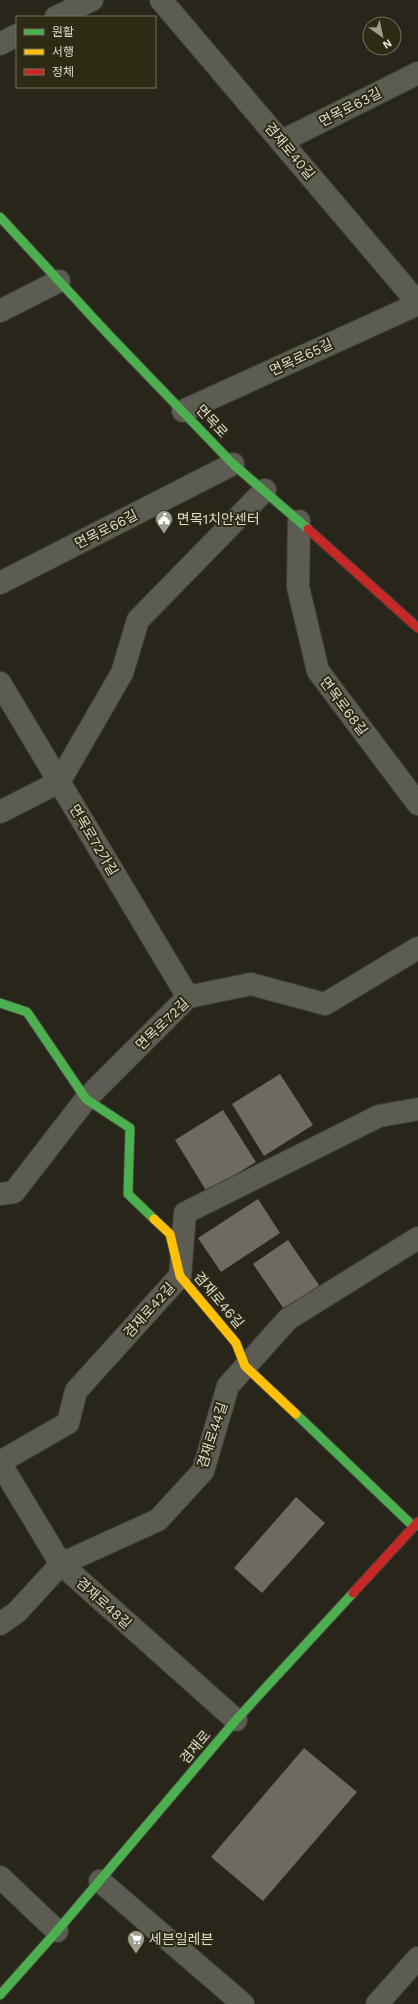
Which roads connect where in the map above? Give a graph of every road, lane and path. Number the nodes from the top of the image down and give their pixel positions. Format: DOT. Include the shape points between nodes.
graph roads {
  1 [pos="92,0"];
  2 [pos="161,0"];
  3 [pos="58,16"];
  4 [pos="16,36"];
  5 [pos="0,44"];
  6 [pos="418,73"];
  7 [pos="282,141"];
  8 [pos="0,217"];
  9 [pos="59,281"];
  10 [pos="418,304"];
  11 [pos="0,311"];
  12 [pos="183,411"];
  13 [pos="233,464"];
  14 [pos="265,490"];
  15 [pos="299,521"];
  16 [pos="0,583"];
  17 [pos="418,628"];
  18 [pos="0,684"];
  19 [pos="59,782"];
  20 [pos="418,804"];
  21 [pos="0,812"];
  22 [pos="418,948"];
  23 [pos="188,997"];
  24 [pos="0,1003"];
  25 [pos="86,1099"];
  26 [pos="418,1109"];
  27 [pos="0,1194"];
  28 [pos="418,1238"];
  29 [pos="180,1276"];
  30 [pos="245,1366"];
  31 [pos="0,1462"];
  32 [pos="416,1524"];
  33 [pos="60,1564"];
  34 [pos="0,1624"];
  35 [pos="236,1720"];
  36 [pos="0,1877"];
  37 [pos="100,1881"];
  38 [pos="57,1931"];
  39 [pos="418,1958"];
  40 [pos="0,1994"];
  41 [pos="243,2004"];
  42 [pos="377,2004"];
  1 -- 3 [label="street"];
  2 -- 7 [label="street, 겸재로40길"];
  4 -- 5 [label="street"];
  6 -- 7 [label="street, 면목로63길"];
  7 -- 10 [label="street, 겸재로40길"];
  8 -- 9 [label="street, 면목로"];
  9 -- 11 [label="street"];
  9 -- 12 [label="street, 면목로"];
  10 -- 12 [label="street, 면목로65길"];
  12 -- 13 [label="street, 면목로"];
  13 -- 14 [label="street, 면목로"];
  13 -- 16 [label="street, 면목로66길"];
  14 -- 15 [label="street, 면목로"];
  14 -- 19 [label="street" via="138,620 122,673"];
  15 -- 17 [label="street, 면목로"];
  15 -- 20 [label="street, 면목로68길" via="298,587 318,671"];
  18 -- 19 [label="street, 면목로72가길"];
  19 -- 21 [label="street"];
  19 -- 23 [label="street, 면목로72가길"];
  22 -- 23 [label="street, 면목로72길" via="325,1004 251,984"];
  23 -- 25 [label="street, 면목로72길"];
  24 -- 25 [label="street, 겸재로46길" via="27,1012"];
  25 -- 27 [label="street, 면목로72길" via="14,1192"];
  25 -- 29 [label="street, 겸재로46길" via="130,1128 128,1194 170,1234"];
  26 -- 29 [label="street, 겸재로42길" via="379,1116 186,1213"];
  28 -- 30 [label="street, 겸재로44길" via="288,1319"];
  29 -- 30 [label="street, 겸재로46길" via="236,1343"];
  29 -- 31 [label="street, 겸재로42길" via="76,1391 68,1423"];
  30 -- 32 [label="street, 겸재로46길"];
  30 -- 33 [label="street, 겸재로44길" via="228,1386 203,1471 158,1520"];
  31 -- 33 [label="street, 겸재로48길"];
  32 -- 35 [label="street, 겸재로"];
  33 -- 34 [label="street, 겸재로44길" via="17,1612"];
  33 -- 35 [label="street, 겸재로48길"];
  35 -- 37 [label="street, 겸재로"];
  36 -- 38 [label="street"];
  37 -- 38 [label="street, 겸재로"];
  37 -- 41 [label="street"];
  38 -- 40 [label="street, 겸재로"];
  39 -- 42 [label="street"];
}
